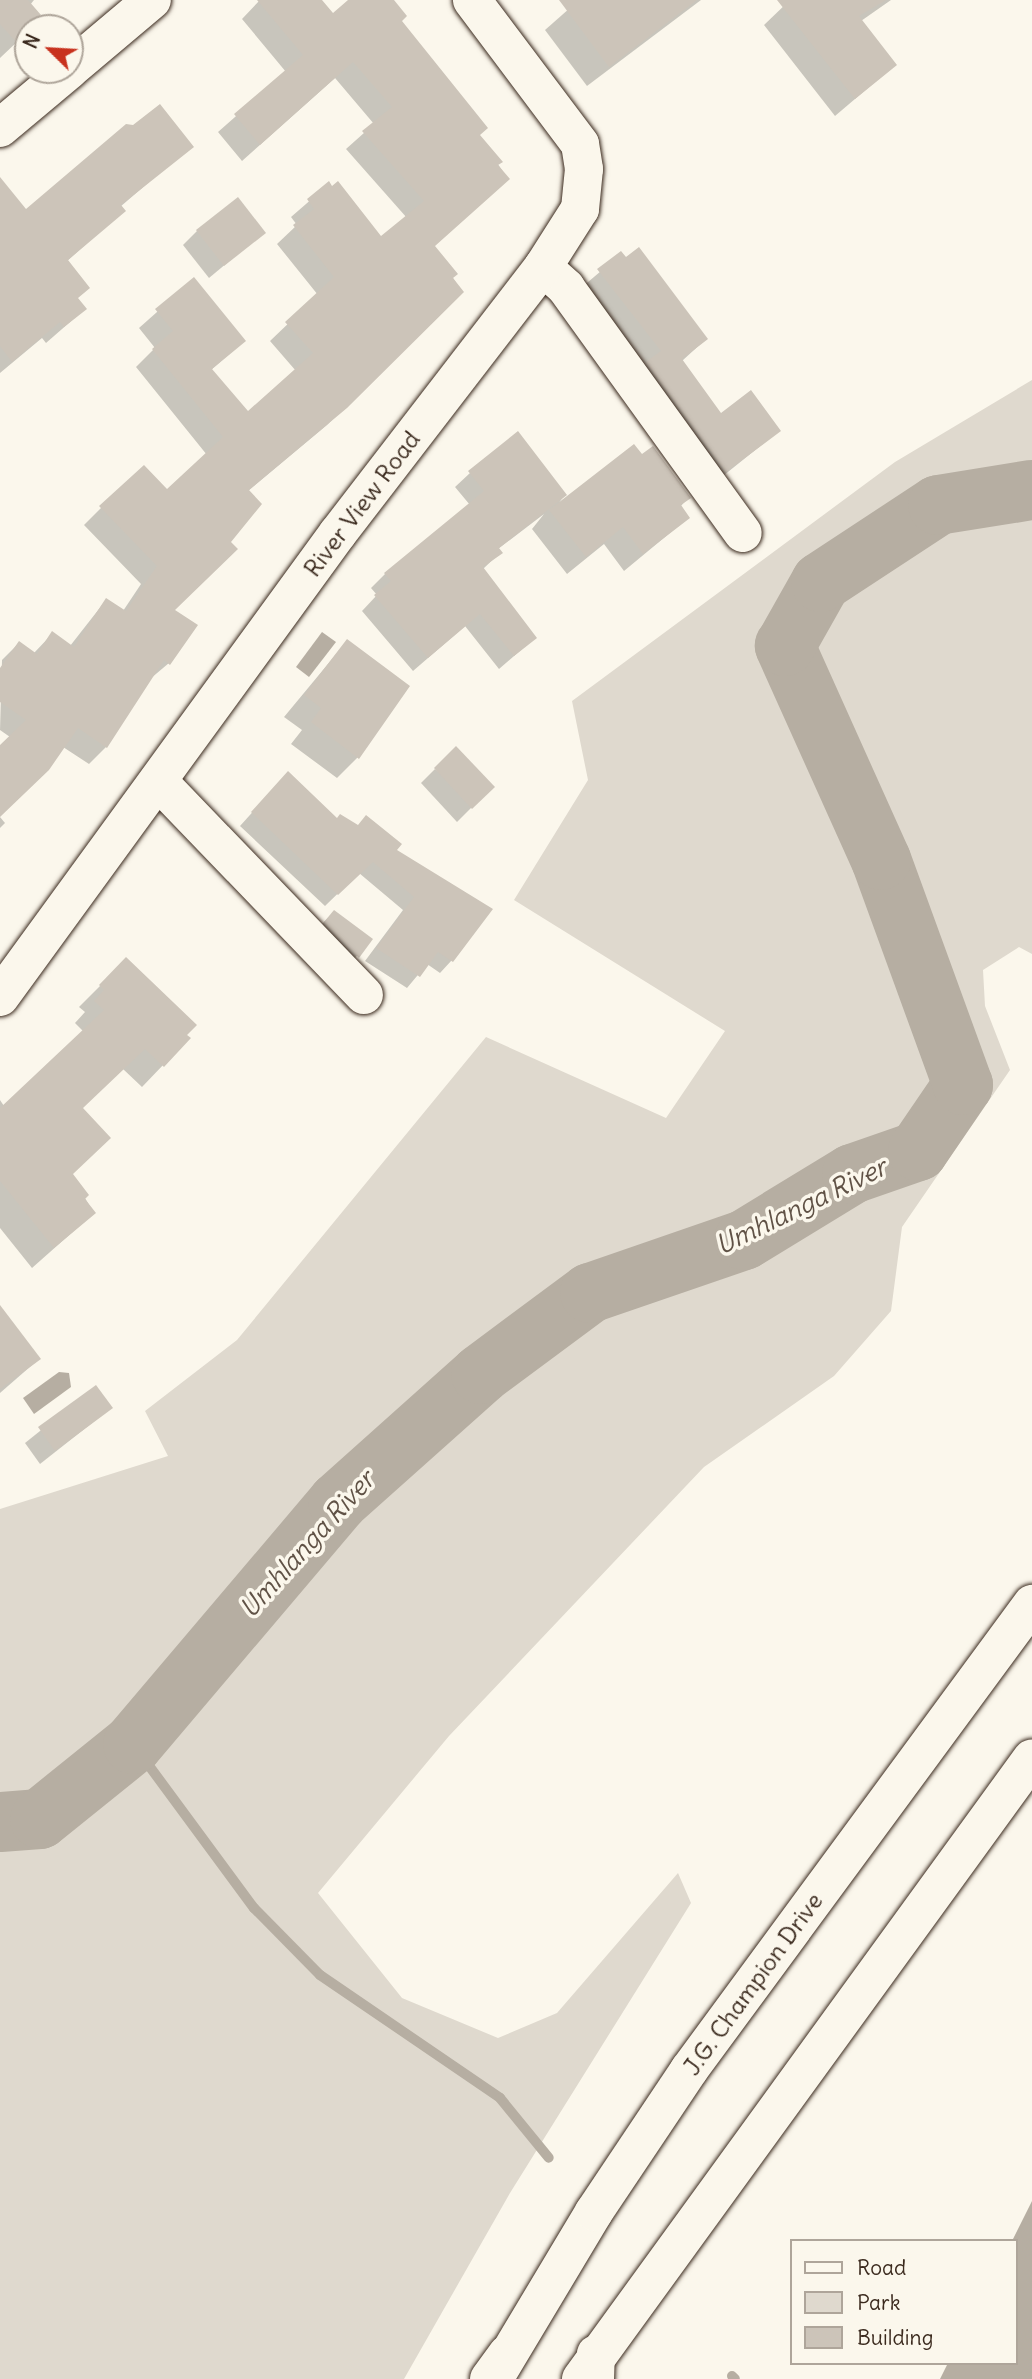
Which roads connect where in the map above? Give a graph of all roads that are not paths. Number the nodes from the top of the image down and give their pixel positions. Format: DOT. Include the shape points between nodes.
graph roads {
  1 [pos="152,0"];
  2 [pos="472,0"];
  3 [pos="84,57"];
  4 [pos="52,84"];
  5 [pos="0,128"];
  6 [pos="543,267"];
  7 [pos="743,533"];
  8 [pos="158,781"];
  9 [pos="364,995"];
  10 [pos="0,997"];
  11 [pos="1032,1604"];
  12 [pos="1032,1758"];
  13 [pos="497,2371"];
  14 [pos="591,2371"];
  1 -- 3 [label="street"];
  2 -- 6 [label="street, River View Road" via="580,144 584,169 579,209"];
  4 -- 5 [label="street"];
  6 -- 7 [label="street" via="566,288"];
  6 -- 8 [label="street, River View Road" via="338,533"];
  8 -- 9 [label="street"];
  8 -- 10 [label="street, River View Road"];
  11 -- 13 [label="street, J.G. Champion Drive" via="689,2070"];
  12 -- 14 [label="street"];
}
